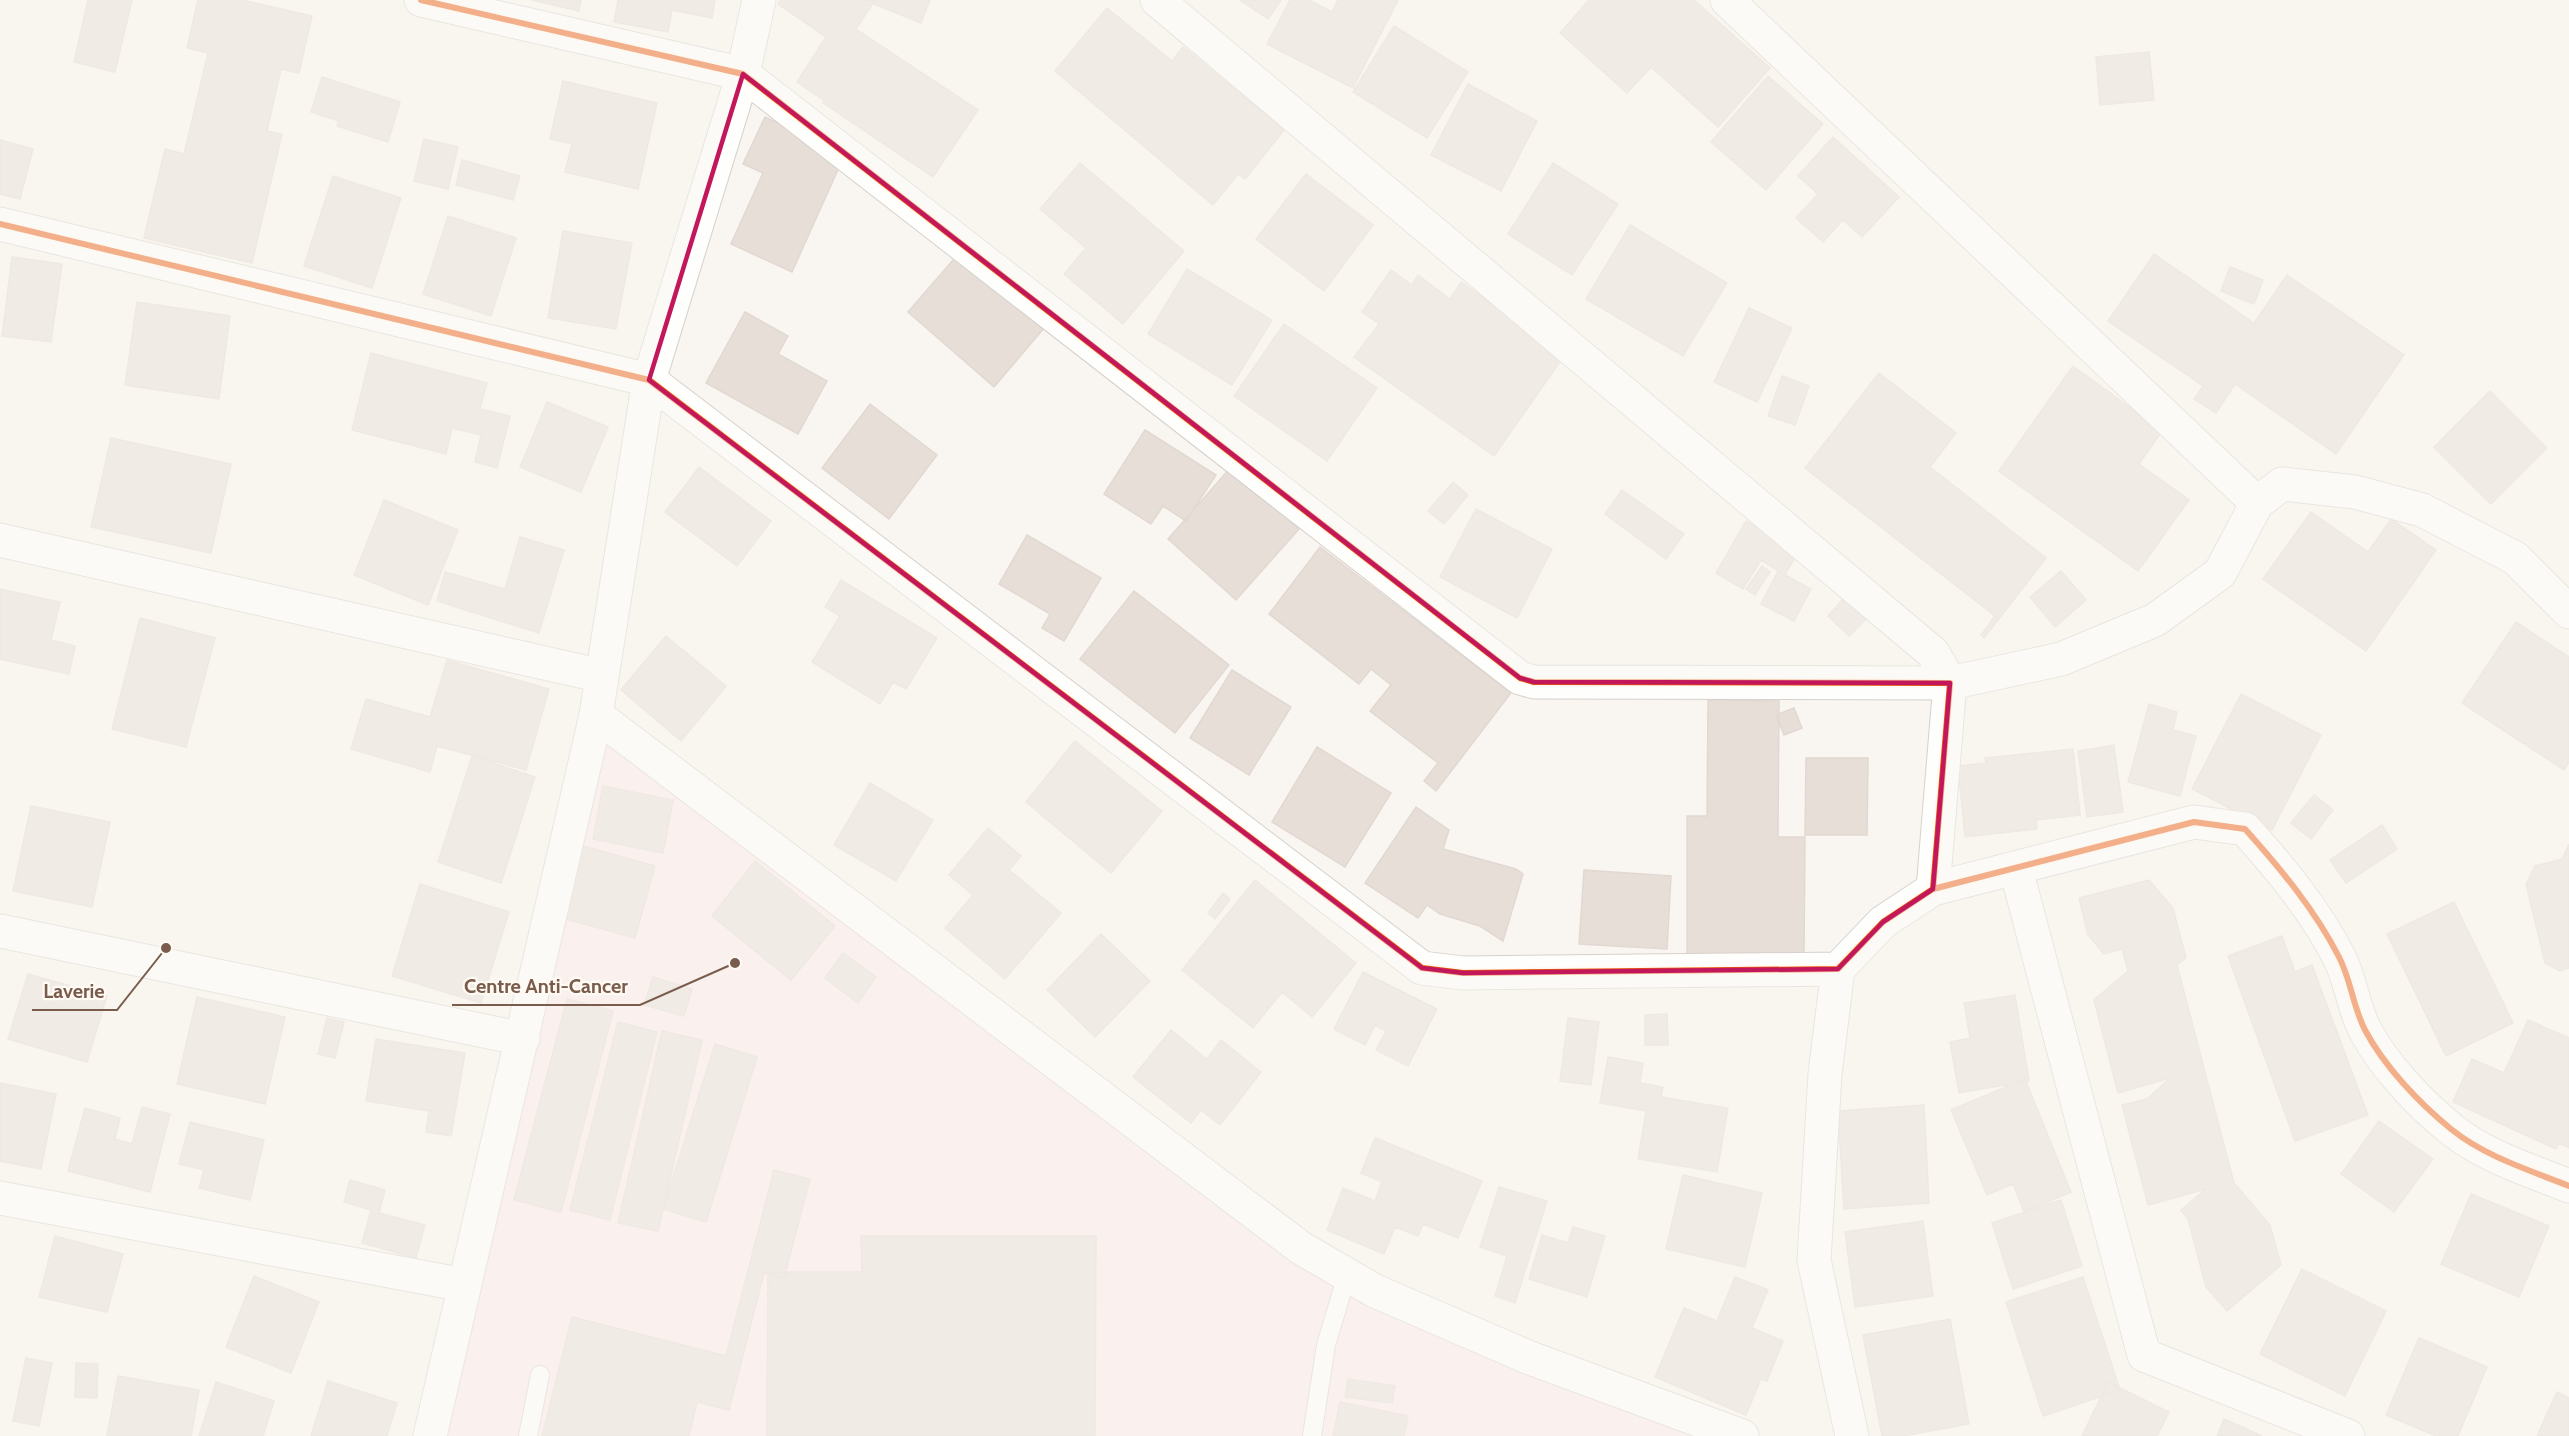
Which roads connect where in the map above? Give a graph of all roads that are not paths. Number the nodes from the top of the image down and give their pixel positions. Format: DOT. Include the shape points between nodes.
graph roads {
  1 [pos="421,0"];
  2 [pos="759,0"];
  3 [pos="1157,0"];
  4 [pos="1727,0"];
  5 [pos="743,74"];
  6 [pos="0,224"];
  7 [pos="649,380"];
  8 [pos="2257,503"];
  9 [pos="0,540"];
  10 [pos="2569,612"];
  11 [pos="602,676"];
  12 [pos="1950,682"];
  13 [pos="596,716"];
  14 [pos="2016,869"];
  15 [pos="1933,888"];
  16 [pos="0,931"];
  17 [pos="1838,969"];
  18 [pos="523,1040"];
  19 [pos="2569,1186"];
  20 [pos="0,1198"];
  21 [pos="1347,1275"];
  22 [pos="464,1285"];
  23 [pos="540,1375"];
  24 [pos="430,1436"];
  25 [pos="528,1436"];
  26 [pos="1311,1436"];
  27 [pos="1742,1436"];
  28 [pos="1852,1436"];
  29 [pos="2348,1436"];
  1 -- 5 [label="street"];
  2 -- 5 [label="street"];
  3 -- 12 [label="street" via="1934,653"];
  4 -- 8 [label="street"];
  5 -- 7 [label="street"];
  5 -- 12 [label="street" via="1520,678 1534,682"];
  6 -- 7 [label="street"];
  7 -- 11 [label="street"];
  7 -- 17 [label="street" via="1422,968 1463,973"];
  8 -- 10 [label="street" via="2282,484 2355,492 2422,510 2515,558"];
  8 -- 12 [label="street" via="2220,573 2155,620 2061,659"];
  9 -- 11 [label="street"];
  11 -- 13 [label="street"];
  12 -- 15 [label="street"];
  13 -- 18 [label="street"];
  13 -- 21 [label="street" via="1248,1210"];
  14 -- 15 [label="street"];
  14 -- 19 [label="street" via="2194,822 2245,830 2270,857 2338,956 2364,1028 2419,1099 2451,1130 2484,1151"];
  14 -- 29 [label="street" via="2144,1355"];
  15 -- 17 [label="street" via="1883,922"];
  16 -- 18 [label="street"];
  17 -- 28 [label="street" via="1826,1074 1814,1260"];
  18 -- 22 [label="street"];
  20 -- 22 [label="street"];
  21 -- 26 [label="lane" via="1326,1345"];
  21 -- 27 [label="street" via="1375,1291 1530,1358"];
  22 -- 24 [label="street"];
  23 -- 25 [label="lane"];
}
